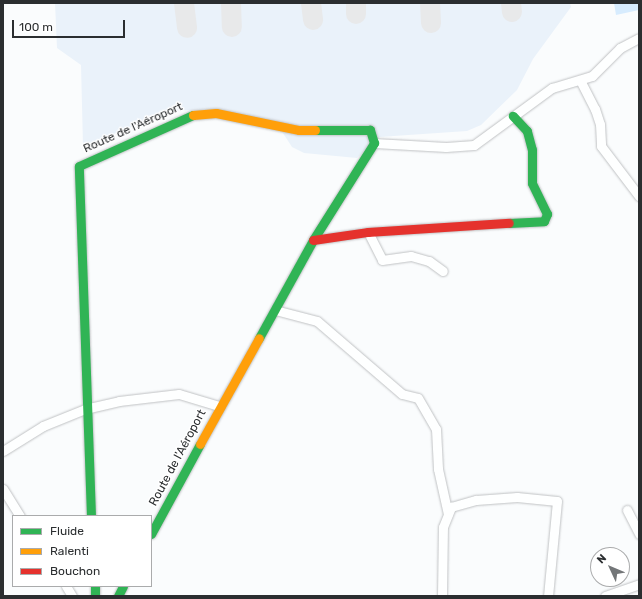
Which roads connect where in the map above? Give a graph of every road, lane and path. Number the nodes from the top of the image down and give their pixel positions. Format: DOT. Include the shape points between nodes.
graph roads {
  1 [pos="639,38"];
  2 [pos="580,80"];
  3 [pos="513,116"];
  4 [pos="374,143"];
  5 [pos="639,196"];
  6 [pos="368,232"];
  7 [pos="313,240"];
  8 [pos="443,271"];
  9 [pos="275,310"];
  10 [pos="219,406"];
  11 [pos="86,410"];
  12 [pos="3,451"];
  13 [pos="3,489"];
  14 [pos="627,510"];
  15 [pos="448,514"];
  16 [pos="19,515"];
  17 [pos="91,515"];
  18 [pos="152,532"];
  19 [pos="639,534"];
  20 [pos="639,584"];
  21 [pos="67,587"];
  22 [pos="122,587"];
  23 [pos="72,596"];
  24 [pos="118,596"];
  25 [pos="442,596"];
  26 [pos="548,596"];
  27 [pos="605,596"];
  1 -- 2 [label="street" via="620,48 592,76"];
  2 -- 3 [label="street" via="552,88"];
  2 -- 5 [label="street" via="598,117 601,146"];
  3 -- 4 [label="street" via="474,144 446,147"];
  3 -- 6 [label="main road" via="527,131 532,150 532,182 547,214 544,221"];
  4 -- 7 [label="main road, Route de l'Aéroport"];
  4 -- 11 [label="main road, Route de l'Aéroport" via="370,130 299,130 216,113 189,115 90,160 78,169"];
  6 -- 7 [label="main road"];
  6 -- 8 [label="street" via="382,260 411,256 429,261"];
  7 -- 9 [label="main road, Route de l'Aéroport"];
  9 -- 10 [label="main road, Route de l'Aéroport"];
  9 -- 15 [label="street" via="310,316 395,390 418,398 436,429 438,469"];
  10 -- 11 [label="street" via="179,394 119,401"];
  10 -- 18 [label="main road, Route de l'Aéroport"];
  11 -- 12 [label="street" via="42,426"];
  11 -- 17 [label="main road, Route de l'Aéroport"];
  13 -- 16 [label="street"];
  14 -- 19 [label="street"];
  15 -- 25 [label="street" via="443,528"];
  15 -- 26 [label="street" via="451,507 476,500 517,497 557,501"];
  20 -- 27 [label="street"];
  21 -- 23 [label="street"];
  22 -- 24 [label="main road"];
}
